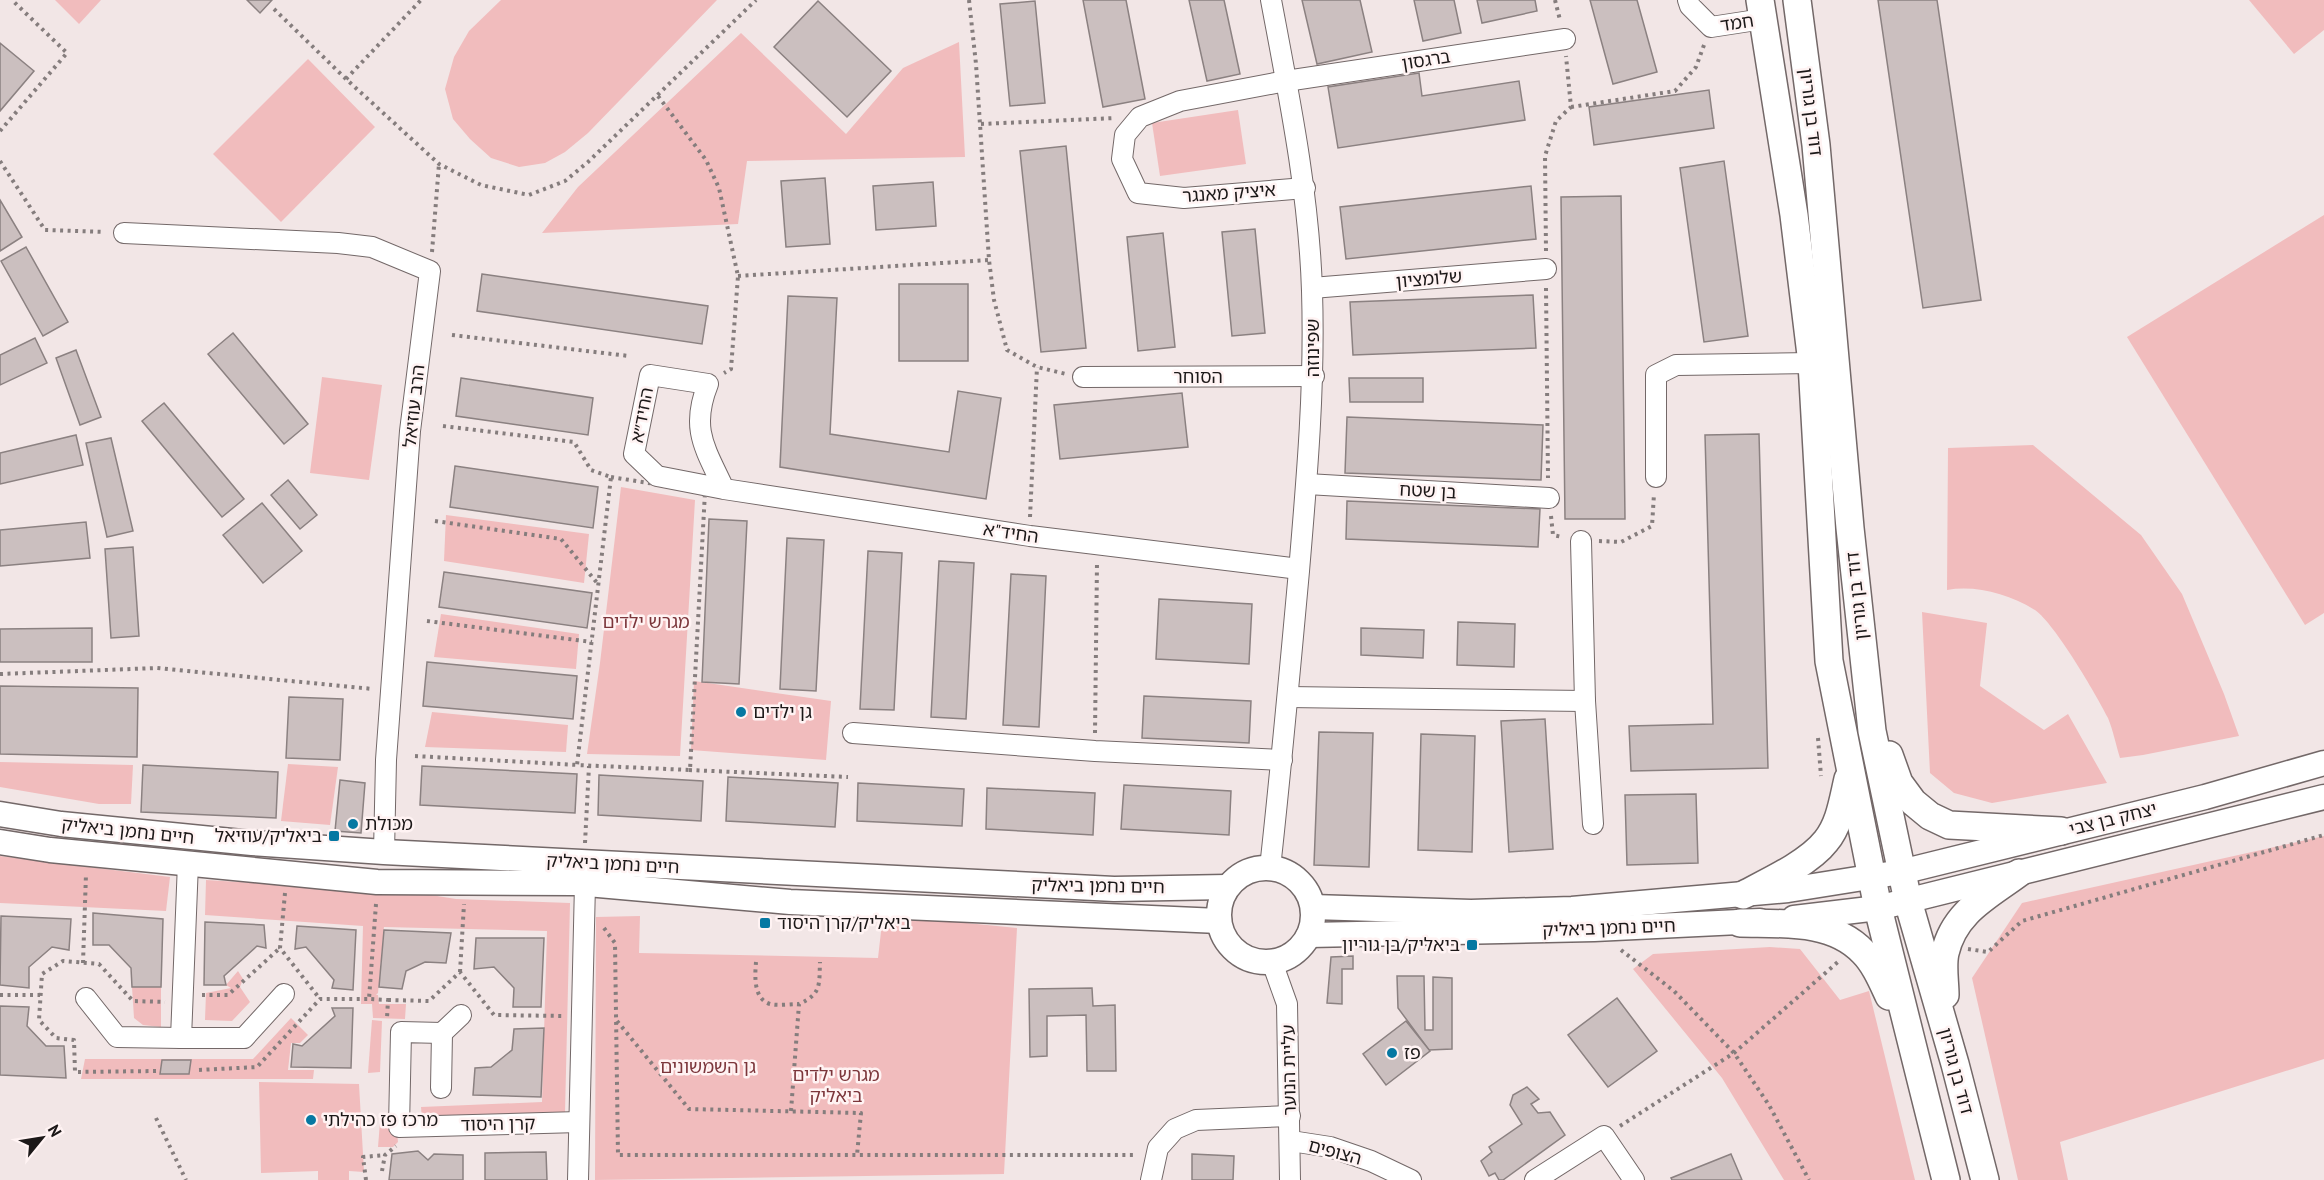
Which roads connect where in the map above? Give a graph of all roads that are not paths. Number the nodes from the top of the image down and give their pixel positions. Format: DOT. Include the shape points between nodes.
graph roads {
  1 [pos="1271,0"];
  2 [pos="1688,0"];
  3 [pos="1797,0"];
  4 [pos="1810,0"];
  5 [pos="1762,9"];
  6 [pos="1565,39"];
  7 [pos="1804,56"];
  8 [pos="1286,81"];
  9 [pos="1305,188"];
  10 [pos="124,233"];
  11 [pos="1546,269"];
  12 [pos="1312,288"];
  13 [pos="1812,363"];
  14 [pos="1314,376"];
  15 [pos="1083,377"];
  16 [pos="1656,477"];
  17 [pos="1307,484"];
  18 [pos="724,489"];
  19 [pos="1549,498"];
  20 [pos="1581,541"];
  21 [pos="1299,568"];
  22 [pos="1867,689"];
  23 [pos="1288,697"];
  24 [pos="1585,701"];
  25 [pos="853,733"];
  26 [pos="1282,760"];
  27 [pos="2324,762"];
  28 [pos="1850,770"];
  29 [pos="2318,803"];
  30 [pos="0,814"];
  31 [pos="1593,824"];
  32 [pos="2061,831"];
  33 [pos="0,843"];
  34 [pos="384,852"];
  35 [pos="188,864"];
  36 [pos="1270,868"];
  37 [pos="1901,872"];
  38 [pos="2019,873"];
  39 [pos="1872,878"];
  40 [pos="585,884"];
  41 [pos="1227,887"];
  42 [pos="1743,895"];
  43 [pos="1908,901"];
  44 [pos="1313,907"];
  45 [pos="1878,908"];
  46 [pos="1219,921"];
  47 [pos="1740,923"];
  48 [pos="1309,935"];
  49 [pos="1272,962"];
  50 [pos="284,994"];
  51 [pos="86,998"];
  52 [pos="461,1015"];
  53 [pos="442,1033"];
  54 [pos="182,1038"];
  55 [pos="1911,1045"];
  56 [pos="1955,1064"];
  57 [pos="441,1088"];
  58 [pos="1290,1116"];
  59 [pos="579,1122"];
  60 [pos="1291,1141"];
  61 [pos="578,1180"];
  62 [pos="1151,1180"];
  63 [pos="1290,1180"];
  64 [pos="1411,1180"];
  65 [pos="1535,1180"];
  66 [pos="1634,1180"];
  67 [pos="1946,1180"];
  68 [pos="1985,1180"];
  1 -- 8 [label="street, שפינוזה"];
  2 -- 5 [label="street, חמד" via="1711,27"];
  3 -- 7 [label="main road, דוד בן גוריון"];
  4 -- 7 [label="main road"];
  5 -- 13 [label="main road, דוד בן גוריון"];
  6 -- 8 [label="street, ברגסון"];
  7 -- 22 [label="main road, דוד בן גוריון" via="1816,145"];
  8 -- 9 [label="street, שפינוזה"];
  8 -- 9 [label="street, איציק מאנגר" via="1180,101 1140,117 1125,135 1122,159 1138,193 1184,198"];
  9 -- 12 [label="street, שפינוזה"];
  10 -- 34 [label="street, הרב עוזיאל" via="372,247 430,271 410,431 386,760"];
  11 -- 12 [label="street, שלומציון"];
  12 -- 14 [label="street, שפינוזה"];
  13 -- 16 [label="street" via="1676,365 1656,375"];
  13 -- 28 [label="main road, דוד בן גוריון" via="1829,661"];
  14 -- 15 [label="street, הסוחר"];
  14 -- 17 [label="street, שפינוזה"];
  17 -- 19 [label="street, בן שטח"];
  17 -- 21 [label="street, שפינוזה"];
  18 -- 18 [label="street, החיד״א" via="657,476 634,454 650,375 708,384 701,401 699,430"];
  18 -- 21 [label="street, החיד\"א" via="1030,536"];
  20 -- 24 [label="street"];
  21 -- 23 [label="street, שפינוזה"];
  22 -- 32 [label="main road" via="1899,783 1912,802 1930,816 1949,825"];
  22 -- 37 [label="main road, דוד בן גוריון"];
  23 -- 24 [label="street"];
  23 -- 26 [label="street, שפינוזה"];
  24 -- 31 [label="street"];
  25 -- 26 [label="street" via="1095,752"];
  26 -- 36 [label="street, שפינוזה"];
  27 -- 32 [label="street, יצחק בן צבי"];
  28 -- 39 [label="main road, דוד בן גוריון"];
  28 -- 42 [label="main road" via="1840,813 1826,842 1798,865"];
  29 -- 38 [label="street, יצחק בן צבי"];
  30 -- 34 [label="street, חיים נחמן ביאליק" via="192,837"];
  32 -- 37 [label="street, יצחק בן צבי"];
  33 -- 35 [label="street, חיים נחמן ביאליק"];
  34 -- 41 [label="street, חיים נחמן ביאליק" via="1114,889"];
  35 -- 40 [label="street, חיים נחמן ביאליק" via="377,882"];
  35 -- 54 [label="street"];
  36 -- 41 [label="street" via="1254,869"];
  36 -- 44 [label="street" via="1285,871 1298,880"];
  37 -- 39 [label="street, חיים נחמן ביאליק"];
  37 -- 43 [label="main road, דוד בן גוריון"];
  38 -- 43 [label="street, יצחק בן צבי"];
  38 -- 56 [label="main road" via="1960,917 1951,934 1944,955 1945,995"];
  39 -- 42 [label="street, חיים נחמן ביאליק"];
  39 -- 45 [label="main road, דוד בן גוריון"];
  40 -- 46 [label="street, חיים נחמן ביאליק" via="790,902"];
  40 -- 59 [label="street"];
  41 -- 46 [label="street"];
  42 -- 44 [label="street, חיים נחמן ביאליק" via="1572,909 1471,912"];
  43 -- 45 [label="street, חיים נחמן ביאליק"];
  43 -- 56 [label="main road, דוד בן גוריון"];
  44 -- 48 [label="street"];
  45 -- 47 [label="street, חיים נחמן ביאליק"];
  45 -- 55 [label="main road, דוד בן גוריון"];
  46 -- 49 [label="street" via="1223,935 1243,956 1257,962"];
  47 -- 48 [label="street, חיים נחמן ביאליק"];
  47 -- 55 [label="main road" via="1818,927 1851,942 1877,972"];
  48 -- 49 [label="street" via="1287,958"];
  49 -- 58 [label="street, עליית הנוער" via="1287,1005"];
  50 -- 54 [label="street" via="244,1038"];
  51 -- 54 [label="street" via="117,1037"];
  52 -- 53 [label="street"];
  53 -- 57 [label="street"];
  53 -- 59 [label="street, קרן היסוד" via="401,1032 399,1127"];
  55 -- 67 [label="main road, דוד בן גוריון"];
  56 -- 68 [label="main road, דוד בן גוריון"];
  58 -- 60 [label="street, עליית הנוער"];
  58 -- 62 [label="street" via="1196,1120 1176,1129 1158,1148"];
  59 -- 61 [label="street"];
  60 -- 63 [label="street, עליית הנוער"];
  60 -- 64 [label="street, הצופים" via="1330,1147"];
  65 -- 66 [label="street" via="1604,1136"];
}
